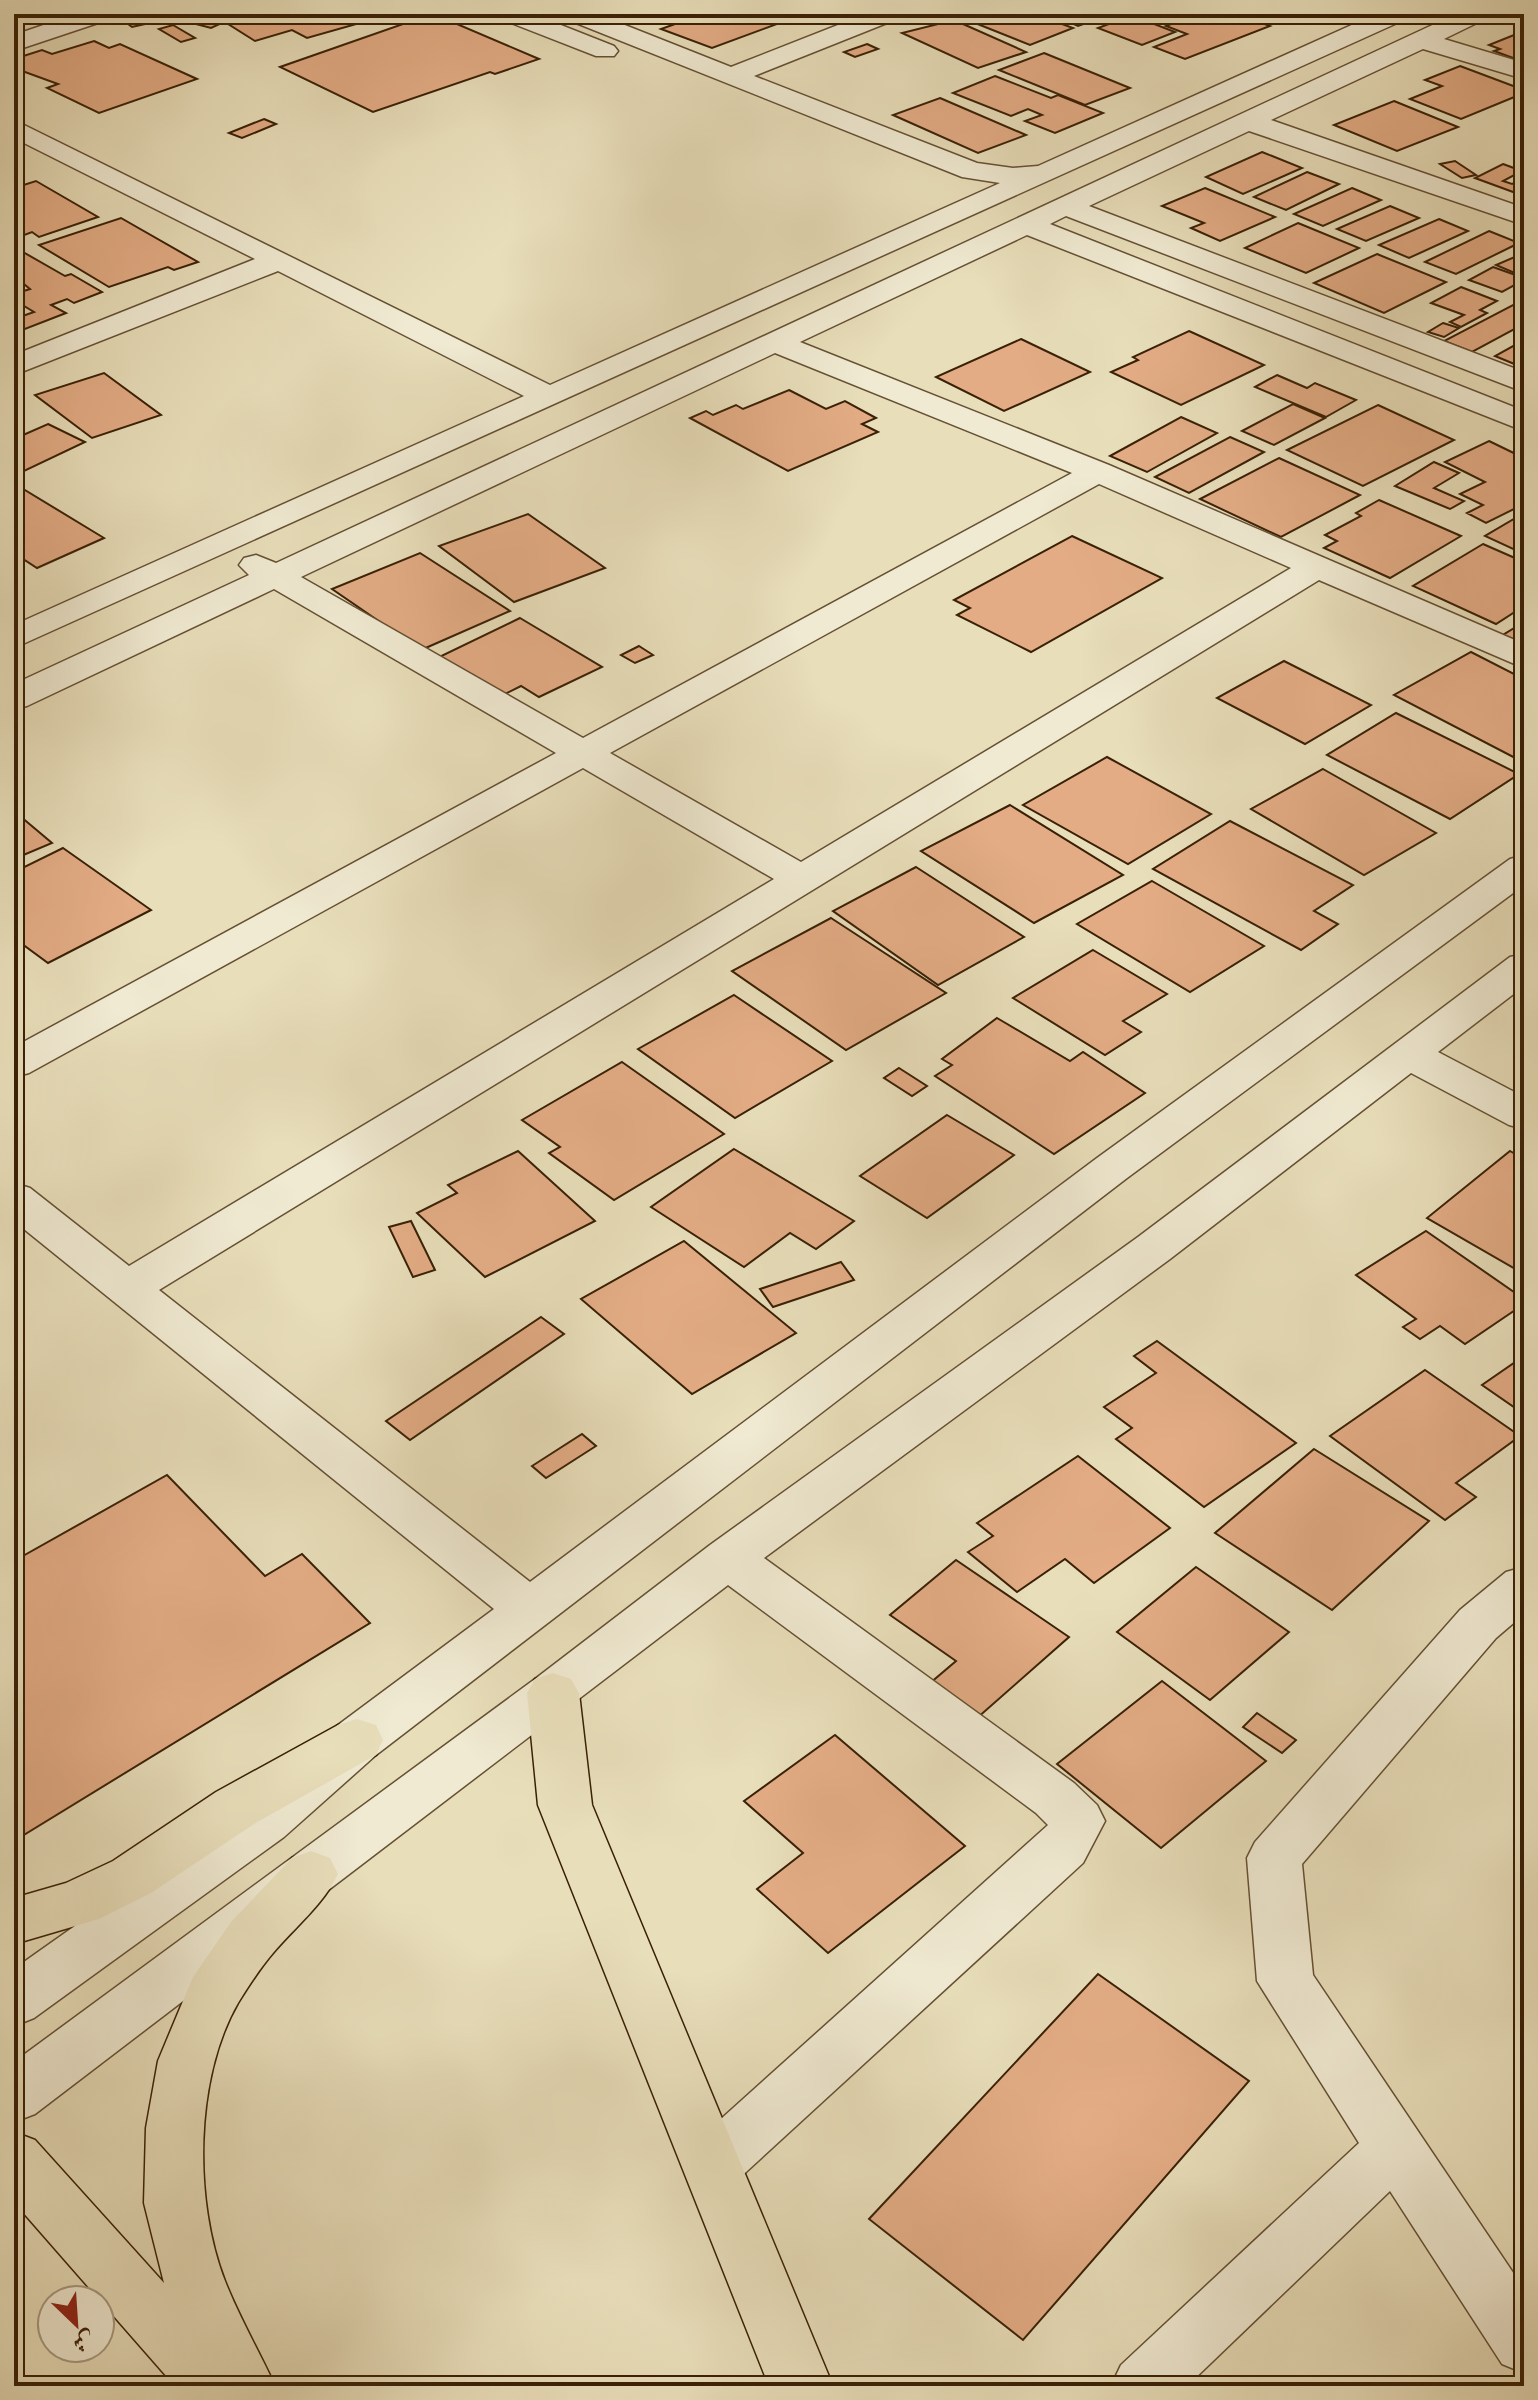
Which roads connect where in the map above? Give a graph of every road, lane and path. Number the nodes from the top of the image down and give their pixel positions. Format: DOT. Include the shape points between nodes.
graph roads {
  1 [pos="101,14"];
  2 [pos="510,14"];
  3 [pos="575,14"];
  4 [pos="888,14"];
  5 [pos="1397,14"];
  6 [pos="1476,14"];
  7 [pos="1421,40"];
  8 [pos="14,43"];
  9 [pos="1524,71"];
  10 [pos="730,76"];
  11 [pos="1247,121"];
  12 [pos="14,128"];
  13 [pos="814,136"];
  14 [pos="48,145"];
  15 [pos="14,157"];
  16 [pos="950,163"];
  17 [pos="1051,171"];
  18 [pos="915,177"];
  19 [pos="1065,206"];
  20 [pos="1524,217"];
  21 [pos="1025,224"];
  22 [pos="279,260"];
  23 [pos="1303,297"];
  24 [pos="773,342"];
  25 [pos="1340,347"];
  26 [pos="14,366"];
  27 [pos="1524,383"];
  28 [pos="550,397"];
  29 [pos="1524,422"];
  30 [pos="474,431"];
  31 [pos="1098,472"];
  32 [pos="1318,566"];
  33 [pos="276,576"];
  34 [pos="14,638"];
  35 [pos="1524,657"];
  36 [pos="14,698"];
  37 [pos="582,754"];
  38 [pos="1524,867"];
  39 [pos="802,879"];
  40 [pos="1524,966"];
  41 [pos="1408,1054"];
  42 [pos="14,1064"];
  43 [pos="1524,1115"];
  44 [pos="14,1198"];
  45 [pos="129,1287"];
  46 [pos="728,1558"];
  47 [pos="1524,1586"];
  48 [pos="531,1610"];
  49 [pos="553,1693"];
  50 [pos="357,1740"];
  51 [pos="311,1874"];
  52 [pos="14,1921"];
  53 [pos="14,2001"];
  54 [pos="14,2096"];
  55 [pos="1395,2147"];
  56 [pos="14,2159"];
  57 [pos="713,2164"];
  58 [pos="1524,2343"];
  59 [pos="216,2386"];
  60 [pos="243,2386"];
  61 [pos="801,2386"];
  62 [pos="1143,2386"];
  1 -- 8 [label="street"];
  2 -- 13 [label="street"];
  3 -- 10 [label="street"];
  4 -- 10 [label="street"];
  5 -- 17 [label="street"];
  6 -- 7 [label="street"];
  7 -- 9 [label="street"];
  7 -- 11 [label="street"];
  10 -- 16 [label="street"];
  11 -- 19 [label="street"];
  11 -- 20 [label="street"];
  12 -- 14 [label="street"];
  14 -- 15 [label="street"];
  14 -- 22 [label="street"];
  16 -- 17 [label="street" via="990,175"];
  16 -- 18 [label="street" via="961,174 954,179"];
  17 -- 28 [label="street" via="949,205"];
  19 -- 21 [label="street"];
  19 -- 23 [label="street"];
  21 -- 24 [label="street"];
  21 -- 25 [label="street"];
  22 -- 26 [label="street"];
  22 -- 28 [label="street"];
  23 -- 25 [label="street"];
  23 -- 27 [label="street"];
  24 -- 31 [label="street"];
  24 -- 33 [label="street"];
  25 -- 29 [label="street"];
  28 -- 30 [label="street"];
  30 -- 33 [label="street" via="386,493 256,554 255,564"];
  30 -- 34 [label="street"];
  31 -- 32 [label="street"];
  31 -- 37 [label="street"];
  32 -- 35 [label="street"];
  32 -- 39 [label="street"];
  33 -- 36 [label="street"];
  33 -- 37 [label="street"];
  37 -- 39 [label="street"];
  37 -- 42 [label="street"];
  38 -- 48 [label="street" via="1112,1168"];
  39 -- 45 [label="street"];
  40 -- 41 [label="street"];
  41 -- 43 [label="street"];
  41 -- 46 [label="street" via="1154,1248"];
  44 -- 45 [label="street"];
  45 -- 48 [label="street"];
  46 -- 49 [label="street"];
  46 -- 57 [label="street" via="1055,1798 1078,1821 1064,1847"];
  47 -- 55 [label="street" via="1478,1624 1274,1858 1285,1981"];
  48 -- 50 [label="street"];
  49 -- 51 [label="street"];
  49 -- 57 [label="main road" via="565,1805"];
  50 -- 52 [label="main road" via="235,1808 132,1877 79,1903"];
  50 -- 53 [label="street" via="265,1821"];
  51 -- 54 [label="street"];
  51 -- 60 [label="main road" via="251,1939 213,1994 187,2061 175,2128 174,2203 195,2284"];
  55 -- 58 [label="street"];
  55 -- 62 [label="street"];
  56 -- 59 [label="main road"];
  57 -- 61 [label="main road"];
}
